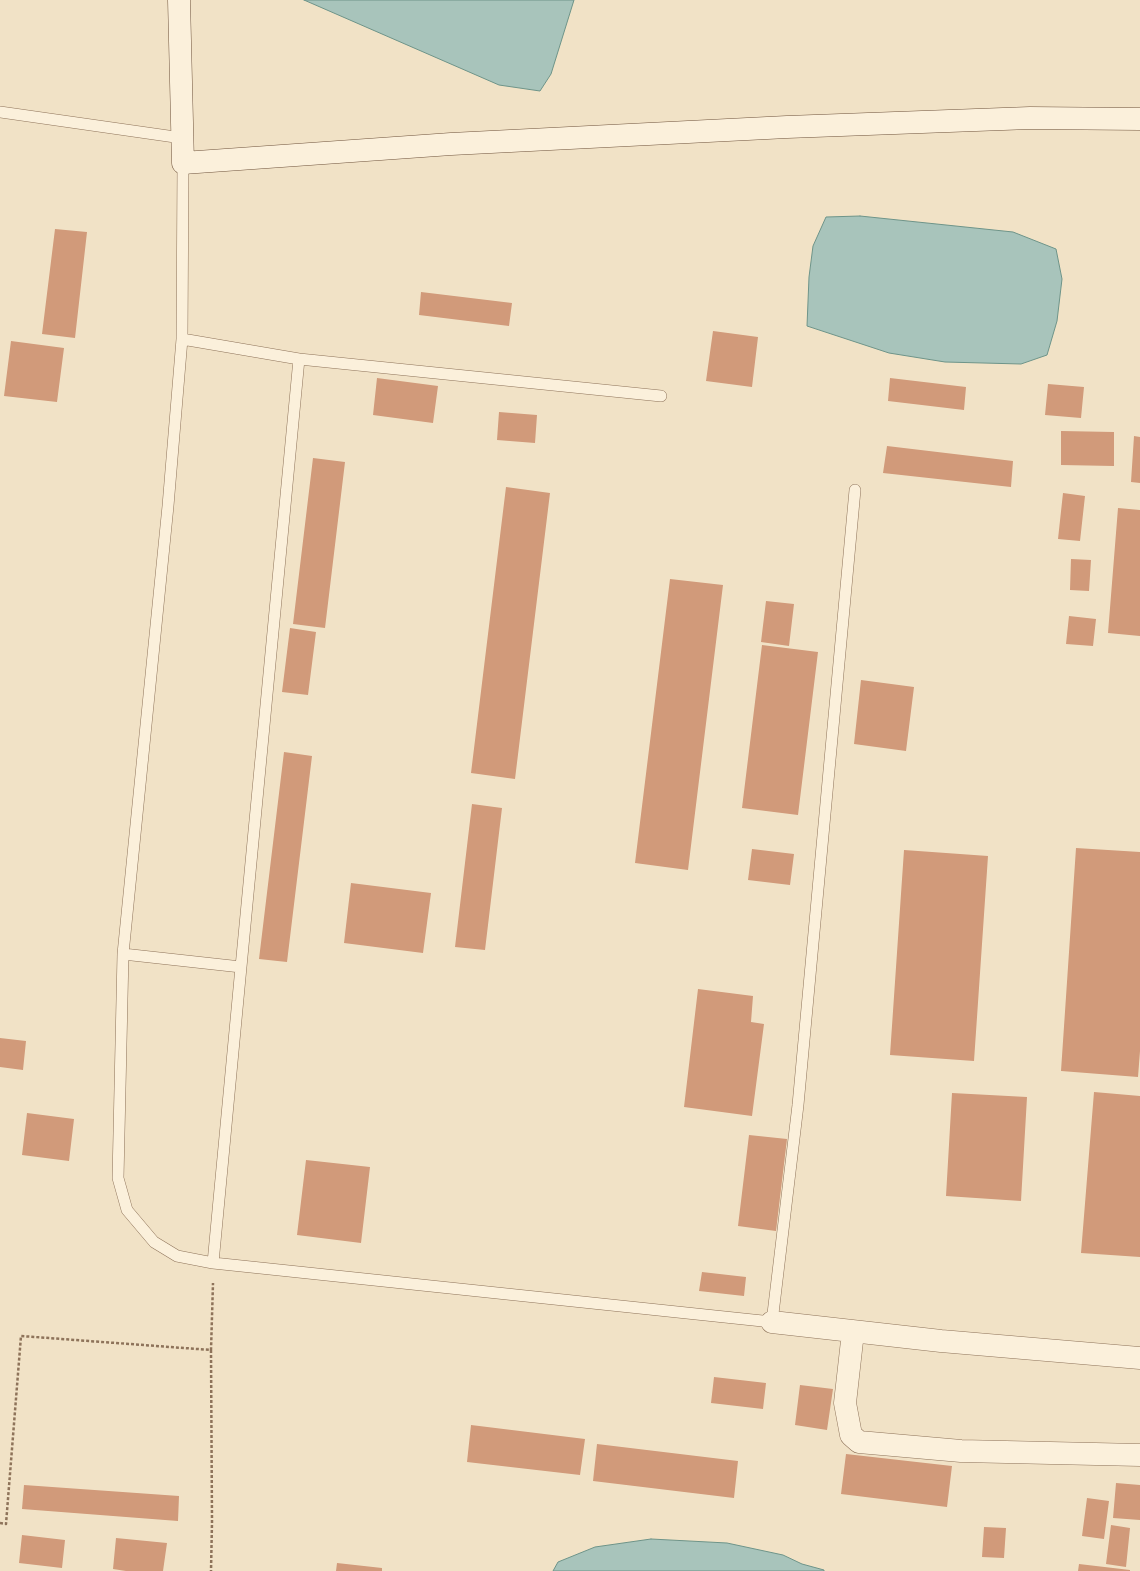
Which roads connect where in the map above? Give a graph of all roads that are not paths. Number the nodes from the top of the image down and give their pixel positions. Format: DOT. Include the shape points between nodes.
graph roads {
  1 [pos="179,0"];
  2 [pos="0,112"];
  3 [pos="1140,119"];
  4 [pos="182,138"];
  5 [pos="183,163"];
  6 [pos="182,339"];
  7 [pos="299,359"];
  8 [pos="662,396"];
  9 [pos="855,490"];
  10 [pos="123,954"];
  11 [pos="241,967"];
  12 [pos="213,1262"];
  13 [pos="772,1322"];
  14 [pos="853,1332"];
  15 [pos="1140,1358"];
  16 [pos="1140,1455"];
  1 -- 4 [label="main road"];
  2 -- 4 [label="lane"];
  3 -- 5 [label="main road" via="1030,118 772,128 451,144"];
  4 -- 5 [label="main road"];
  5 -- 6 [label="lane"];
  6 -- 7 [label="lane"];
  6 -- 10 [label="lane" via="168,506"];
  7 -- 8 [label="lane"];
  7 -- 11 [label="lane"];
  9 -- 13 [label="lane" via="799,1098"];
  10 -- 11 [label="lane"];
  10 -- 12 [label="lane" via="118,1178 127,1210 154,1242 177,1256"];
  11 -- 12 [label="lane"];
  12 -- 13 [label="lane"];
  13 -- 14 [label="main road"];
  14 -- 15 [label="main road"];
  14 -- 16 [label="main road" via="846,1403 851,1435 859,1442 961,1451"];
}
